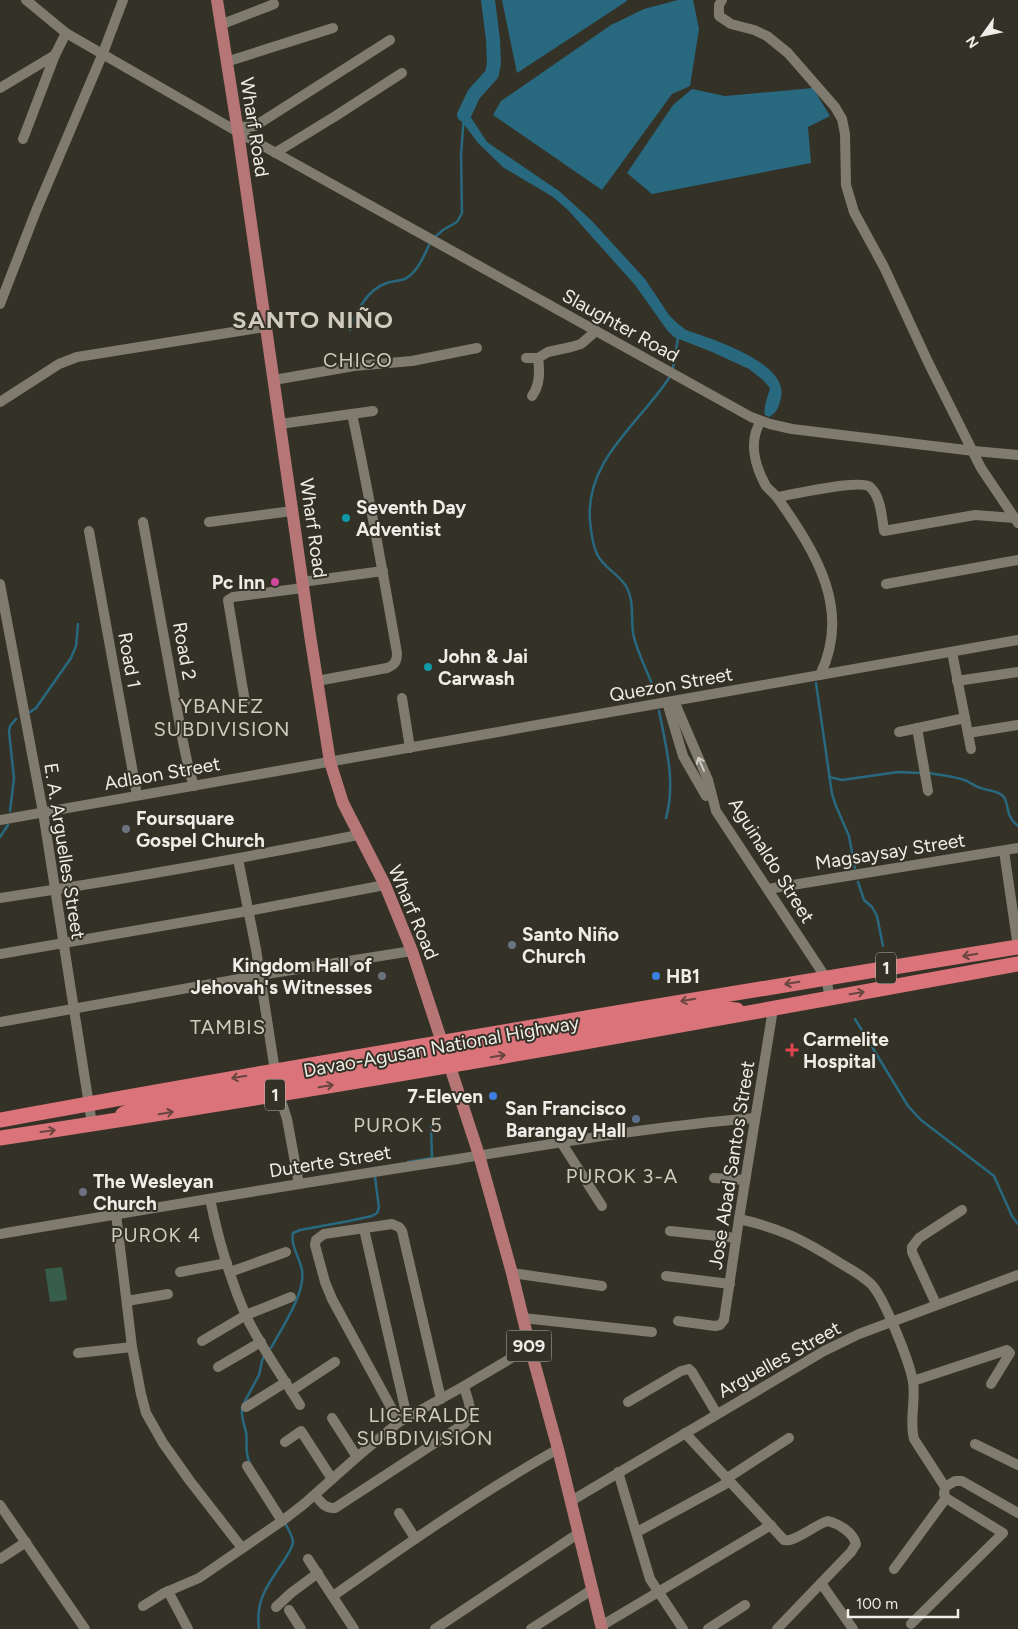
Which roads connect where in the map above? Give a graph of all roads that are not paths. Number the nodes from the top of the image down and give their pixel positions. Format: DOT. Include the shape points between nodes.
graph roads {
  1 [pos="26,0"];
  2 [pos="123,0"];
  3 [pos="217,0"];
  4 [pos="722,0"];
  5 [pos="274,4"];
  6 [pos="220,25"];
  7 [pos="333,28"];
  8 [pos="66,33"];
  9 [pos="390,40"];
  10 [pos="102,53"];
  11 [pos="55,55"];
  12 [pos="226,62"];
  13 [pos="402,73"];
  14 [pos="0,88"];
  15 [pos="237,129"];
  16 [pos="23,140"];
  17 [pos="275,153"];
  18 [pos="0,304"];
  19 [pos="265,327"];
  20 [pos="596,331"];
  21 [pos="477,348"];
  22 [pos="526,358"];
  23 [pos="538,358"];
  24 [pos="274,380"];
  25 [pos="532,396"];
  26 [pos="0,402"];
  27 [pos="373,411"];
  28 [pos="352,414"];
  29 [pos="761,421"];
  30 [pos="280,424"];
  31 [pos="974,451"];
  32 [pos="1018,455"];
  33 [pos="778,497"];
  34 [pos="292,511"];
  35 [pos="1016,520"];
  36 [pos="143,522"];
  37 [pos="209,522"];
  38 [pos="89,531"];
  39 [pos="1018,560"];
  40 [pos="383,571"];
  41 [pos="0,584"];
  42 [pos="886,584"];
  43 [pos="303,585"];
  44 [pos="1018,640"];
  45 [pos="952,652"];
  46 [pos="1018,672"];
  47 [pos="820,675"];
  48 [pos="317,681"];
  49 [pos="958,681"];
  50 [pos="402,698"];
  51 [pos="245,702"];
  52 [pos="670,702"];
  53 [pos="965,718"];
  54 [pos="1018,725"];
  55 [pos="917,728"];
  56 [pos="899,732"];
  57 [pos="968,733"];
  58 [pos="410,748"];
  59 [pos="971,750"];
  60 [pos="330,762"];
  61 [pos="194,786"];
  62 [pos="928,791"];
  63 [pos="137,795"];
  64 [pos="706,796"];
  65 [pos="43,812"];
  66 [pos="0,820"];
  67 [pos="358,835"];
  68 [pos="1018,848"];
  69 [pos="1004,851"];
  70 [pos="238,859"];
  71 [pos="385,885"];
  72 [pos="56,890"];
  73 [pos="768,890"];
  74 [pos="0,898"];
  75 [pos="248,911"];
  76 [pos="63,944"];
  77 [pos="1018,947"];
  78 [pos="412,951"];
  79 [pos="0,954"];
  80 [pos="1018,964"];
  81 [pos="260,975"];
  82 [pos="826,978"];
  83 [pos="754,990"];
  84 [pos="830,998"];
  85 [pos="73,1008"];
  86 [pos="714,1008"];
  87 [pos="765,1010"];
  88 [pos="0,1022"];
  89 [pos="442,1042"];
  90 [pos="450,1065"];
  91 [pos="275,1071"];
  92 [pos="279,1094"];
  93 [pos="93,1103"];
  94 [pos="143,1106"];
  95 [pos="755,1118"];
  96 [pos="0,1120"];
  97 [pos="96,1124"];
  98 [pos="0,1138"];
  99 [pos="561,1142"];
  100 [pos="479,1155"];
  101 [pos="714,1178"];
  102 [pos="745,1180"];
  103 [pos="299,1184"];
  104 [pos="210,1199"];
  105 [pos="602,1206"];
  106 [pos="962,1210"];
  107 [pos="116,1214"];
  108 [pos="739,1219"];
  109 [pos="364,1229"];
  110 [pos="670,1231"];
  111 [pos="0,1234"];
  112 [pos="736,1238"];
  113 [pos="286,1252"];
  114 [pos="228,1267"];
  115 [pos="180,1272"];
  116 [pos="512,1273"];
  117 [pos="1018,1275"];
  118 [pos="666,1276"];
  119 [pos="730,1284"];
  120 [pos="602,1286"];
  121 [pos="168,1294"];
  122 [pos="291,1297"];
  123 [pos="127,1301"];
  124 [pos="936,1304"];
  125 [pos="246,1314"];
  126 [pos="523,1318"];
  127 [pos="678,1321"];
  128 [pos="891,1322"];
  129 [pos="652,1332"];
  130 [pos="202,1341"];
  131 [pos="261,1342"];
  132 [pos="132,1347"];
  133 [pos="530,1347"];
  134 [pos="78,1353"];
  135 [pos="335,1362"];
  136 [pos="218,1367"];
  137 [pos="913,1381"];
  138 [pos="991,1384"];
  139 [pos="289,1386"];
  140 [pos="464,1386"];
  141 [pos="441,1399"];
  142 [pos="628,1402"];
  143 [pos="300,1405"];
  144 [pos="246,1407"];
  145 [pos="717,1414"];
  146 [pos="332,1418"];
  147 [pos="403,1419"];
  148 [pos="684,1434"];
  149 [pos="789,1438"];
  150 [pos="285,1442"];
  151 [pos="975,1444"];
  152 [pos="558,1449"];
  153 [pos="357,1457"];
  154 [pos="1018,1465"];
  155 [pos="247,1466"];
  156 [pos="618,1472"];
  157 [pos="332,1479"];
  158 [pos="727,1480"];
  159 [pos="945,1487"];
  160 [pos="315,1495"];
  161 [pos="946,1498"];
  162 [pos="571,1501"];
  163 [pos="0,1505"];
  164 [pos="399,1513"];
  165 [pos="1018,1513"];
  166 [pos="282,1521"];
  167 [pos="771,1525"];
  168 [pos="636,1532"];
  169 [pos="579,1533"];
  170 [pos="415,1538"];
  171 [pos="26,1542"];
  172 [pos="242,1548"];
  173 [pos="0,1559"];
  174 [pos="308,1559"];
  175 [pos="894,1570"];
  176 [pos="318,1573"];
  177 [pos="821,1583"];
  178 [pos="593,1589"];
  179 [pos="168,1591"];
  180 [pos="658,1592"];
  181 [pos="333,1596"];
  182 [pos="745,1605"];
  183 [pos="143,1606"];
  184 [pos="276,1607"];
  185 [pos="289,1610"];
  186 [pos="911,1624"];
  187 [pos="788,1625"];
  188 [pos="601,1627"];
  189 [pos="85,1629"];
  190 [pos="188,1629"];
  191 [pos="301,1629"];
  192 [pos="354,1629"];
  193 [pos="435,1629"];
  194 [pos="531,1629"];
  195 [pos="683,1629"];
  196 [pos="708,1629"];
  197 [pos="777,1629"];
  198 [pos="853,1629"];
  1 -- 8 [label="street, Slaughter Road"];
  2 -- 10 [label="street"];
  3 -- 6 [label="main road, Wharf Road"];
  4 -- 31 [label="street" via="719,16 731,24 767,36 788,53 842,119 846,185 854,212"];
  5 -- 6 [label="street"];
  6 -- 12 [label="main road, Wharf Road"];
  7 -- 12 [label="street"];
  8 -- 10 [label="street, Slaughter Road"];
  8 -- 11 [label="street"];
  9 -- 15 [label="street" via="255,126"];
  10 -- 15 [label="street, Slaughter Road"];
  10 -- 18 [label="street"];
  11 -- 14 [label="street"];
  11 -- 16 [label="street"];
  12 -- 15 [label="main road, Wharf Road"];
  13 -- 17 [label="street"];
  15 -- 17 [label="street, Slaughter Road"];
  15 -- 19 [label="main road, Wharf Road"];
  17 -- 20 [label="street, Slaughter Road"];
  19 -- 24 [label="main road, Wharf Road"];
  19 -- 26 [label="street" via="77,358 59,364"];
  20 -- 23 [label="street" via="580,344 548,352"];
  20 -- 29 [label="street, Slaughter Road"];
  21 -- 24 [label="street" via="412,361 354,366"];
  22 -- 23 [label="street"];
  23 -- 25 [label="street" via="540,372 537,389"];
  24 -- 30 [label="main road, Wharf Road"];
  27 -- 28 [label="street"];
  28 -- 30 [label="street"];
  28 -- 40 [label="street"];
  29 -- 31 [label="street, Slaughter Road" via="792,429"];
  29 -- 33 [label="street" via="754,438 756,459 766,484"];
  30 -- 34 [label="main road, Wharf Road"];
  31 -- 32 [label="street, Slaughter Road"];
  31 -- 35 [label="street" via="985,474"];
  33 -- 35 [label="street" via="866,484 877,498 884,532 975,515"];
  33 -- 47 [label="street" via="810,549 826,583 833,633 828,658"];
  34 -- 37 [label="street"];
  34 -- 43 [label="main road, Wharf Road"];
  36 -- 61 [label="street, Road 2"];
  38 -- 63 [label="street, Road 1"];
  39 -- 42 [label="street"];
  40 -- 43 [label="street"];
  40 -- 48 [label="street" via="397,660 388,668"];
  41 -- 65 [label="street, E. A. Arguelles Street"];
  43 -- 48 [label="main road, Wharf Road"];
  43 -- 51 [label="street" via="228,600"];
  44 -- 45 [label="street, Quezon Street"];
  45 -- 47 [label="street, Quezon Street"];
  45 -- 49 [label="street"];
  46 -- 49 [label="street"];
  47 -- 52 [label="street, Quezon Street"];
  48 -- 60 [label="main road, Wharf Road"];
  49 -- 53 [label="street"];
  50 -- 58 [label="street"];
  52 -- 58 [label="street, Quezon Street"];
  52 -- 64 [label="street, Aguinaldo Street" via="683,756"];
  73 -- 52 [label="street, Aguinaldo Street, one-way" via="716,811 708,780"];
  53 -- 55 [label="street"];
  53 -- 57 [label="street"];
  54 -- 57 [label="street"];
  55 -- 56 [label="street"];
  55 -- 62 [label="street"];
  57 -- 59 [label="street"];
  58 -- 60 [label="street, Quezon Street"];
  60 -- 61 [label="street, Adlaon Street"];
  60 -- 67 [label="main road, Wharf Road"];
  61 -- 63 [label="street, Adlaon Street"];
  63 -- 65 [label="street, Adlaon Street"];
  65 -- 66 [label="street, Adlaon Street"];
  65 -- 72 [label="street, E. A. Arguelles Street"];
  67 -- 70 [label="street"];
  67 -- 71 [label="main road, Wharf Road"];
  68 -- 69 [label="street, Magsaysay Street"];
  69 -- 73 [label="street, Magsaysay Street"];
  69 -- 77 [label="street"];
  70 -- 72 [label="street"];
  70 -- 75 [label="street"];
  71 -- 75 [label="street"];
  71 -- 78 [label="main road, Wharf Road"];
  72 -- 74 [label="street"];
  72 -- 76 [label="street, E. A. Arguelles Street"];
  73 -- 82 [label="street, Aguinaldo Street"];
  75 -- 76 [label="street"];
  75 -- 81 [label="street"];
  76 -- 79 [label="street"];
  76 -- 85 [label="street, E. A. Arguelles Street"];
  77 -- 82 [label="highway, Davao-Agusan National Highway / 1, one-way"];
  78 -- 81 [label="street"];
  78 -- 89 [label="main road, Wharf Road"];
  84 -- 80 [label="highway, Davao-Agusan National Highway / 1, one-way"];
  81 -- 85 [label="street"];
  81 -- 91 [label="street"];
  82 -- 83 [label="highway, Davao-Agusan National Highway / 1, one-way"];
  82 -- 84 [label="street"];
  83 -- 86 [label="highway, Davao-Agusan National Highway / 1"];
  83 -- 89 [label="highway, Davao-Agusan National Highway / 1, one-way"];
  84 -- 87 [label="highway, Davao-Agusan National Highway / 1"];
  85 -- 88 [label="street"];
  85 -- 93 [label="street, E. A. Arguelles Street"];
  86 -- 87 [label="highway, Davao-Agusan National Highway / 1"];
  86 -- 94 [label="highway, Davao-Agusan National Highway / 1"];
  90 -- 87 [label="highway, Davao-Agusan National Highway / 1, one-way"];
  87 -- 95 [label="street, Jose Abad Santos Street"];
  89 -- 90 [label="main road, 909"];
  89 -- 91 [label="highway, Davao-Agusan National Highway / 1"];
  92 -- 90 [label="highway, Davao-Agusan National Highway / 1, one-way"];
  90 -- 100 [label="main road, 909"];
  91 -- 93 [label="highway, Davao-Agusan National Highway / 1, one-way"];
  97 -- 92 [label="highway, Davao-Agusan National Highway / 1, one-way"];
  92 -- 103 [label="street"];
  93 -- 94 [label="highway, Davao-Agusan National Highway / 1"];
  93 -- 96 [label="highway, Davao-Agusan National Highway / 1"];
  93 -- 97 [label="street, E. A. Arguelles Street"];
  94 -- 97 [label="highway, Davao-Agusan National Highway / 1"];
  95 -- 99 [label="street, Duterte Street"];
  95 -- 102 [label="street, Jose Abad Santos Street"];
  98 -- 97 [label="highway, Davao-Agusan National Highway / 1, one-way"];
  99 -- 100 [label="street, Duterte Street"];
  99 -- 105 [label="street"];
  100 -- 103 [label="street, Duterte Street"];
  100 -- 116 [label="main road, 909"];
  101 -- 102 [label="street"];
  102 -- 108 [label="street, Jose Abad Santos Street"];
  103 -- 104 [label="street, Duterte Street"];
  104 -- 107 [label="street, Duterte Street"];
  104 -- 114 [label="street"];
  106 -- 124 [label="street" via="919,1238 912,1247"];
  107 -- 111 [label="street, Duterte Street"];
  107 -- 123 [label="street"];
  108 -- 112 [label="street, Jose Abad Santos Street"];
  108 -- 128 [label="street" via="796,1237 864,1278 880,1296"];
  109 -- 141 [label="street" via="392,1224 402,1231"];
  109 -- 147 [label="street"];
  109 -- 147 [label="street" via="324,1234 315,1245 332,1299"];
  110 -- 112 [label="street"];
  112 -- 119 [label="street, Jose Abad Santos Street"];
  113 -- 114 [label="street"];
  114 -- 115 [label="street"];
  114 -- 125 [label="street"];
  116 -- 120 [label="street"];
  116 -- 126 [label="main road, 909"];
  117 -- 124 [label="street, Arguelles Street"];
  118 -- 119 [label="street"];
  119 -- 127 [label="street, Jose Abad Santos Street" via="724,1320 720,1325"];
  121 -- 123 [label="street"];
  122 -- 125 [label="street"];
  123 -- 132 [label="street"];
  124 -- 128 [label="street, Arguelles Street"];
  125 -- 130 [label="street"];
  125 -- 131 [label="street"];
  126 -- 129 [label="street"];
  126 -- 133 [label="main road, 909"];
  128 -- 137 [label="street"];
  128 -- 145 [label="street, Arguelles Street" via="824,1351"];
  131 -- 136 [label="street"];
  131 -- 139 [label="street"];
  132 -- 134 [label="street"];
  132 -- 172 [label="street" via="141,1394 153,1427"];
  133 -- 140 [label="street"];
  133 -- 152 [label="main road, 909"];
  135 -- 139 [label="street"];
  137 -- 138 [label="street" via="1007,1350 1010,1353 1008,1358"];
  137 -- 159 [label="street" via="912,1430"];
  139 -- 143 [label="street"];
  139 -- 144 [label="street"];
  140 -- 141 [label="street"];
  140 -- 160 [label="street" via="470,1417 464,1424 335,1508 325,1506"];
  141 -- 147 [label="street"];
  142 -- 145 [label="street" via="680,1371 689,1369"];
  145 -- 148 [label="street, Arguelles Street"];
  146 -- 153 [label="street"];
  147 -- 153 [label="street"];
  148 -- 156 [label="street, Arguelles Street"];
  148 -- 158 [label="street"];
  149 -- 158 [label="street"];
  150 -- 157 [label="street" via="301,1431"];
  151 -- 154 [label="street"];
  152 -- 162 [label="main road, 909"];
  152 -- 170 [label="street" via="480,1494"];
  153 -- 157 [label="street"];
  155 -- 166 [label="street"];
  156 -- 162 [label="street, Arguelles Street"];
  156 -- 168 [label="street"];
  157 -- 160 [label="street"];
  158 -- 167 [label="street"];
  158 -- 168 [label="street"];
  159 -- 161 [label="street"];
  159 -- 165 [label="street" via="962,1481"];
  160 -- 166 [label="street"];
  161 -- 175 [label="street"];
  161 -- 186 [label="street" via="1003,1533"];
  162 -- 169 [label="main road, 909"];
  163 -- 171 [label="street"];
  164 -- 170 [label="street"];
  166 -- 172 [label="street"];
  167 -- 177 [label="street" via="787,1541 828,1521 852,1536 854,1548"];
  167 -- 180 [label="street"];
  168 -- 180 [label="street" via="650,1579"];
  169 -- 178 [label="main road, 909"];
  169 -- 193 [label="street"];
  170 -- 181 [label="street"];
  171 -- 173 [label="street"];
  171 -- 189 [label="street"];
  172 -- 179 [label="street" via="199,1578"];
  174 -- 176 [label="street"];
  176 -- 181 [label="street"];
  176 -- 184 [label="street"];
  177 -- 187 [label="street"];
  177 -- 198 [label="street"];
  178 -- 188 [label="main road, 909"];
  178 -- 194 [label="street"];
  179 -- 183 [label="street"];
  179 -- 190 [label="street"];
  180 -- 188 [label="street"];
  180 -- 195 [label="street"];
  181 -- 192 [label="street"];
  182 -- 196 [label="street"];
  185 -- 191 [label="street"];
  187 -- 197 [label="street"];
}
